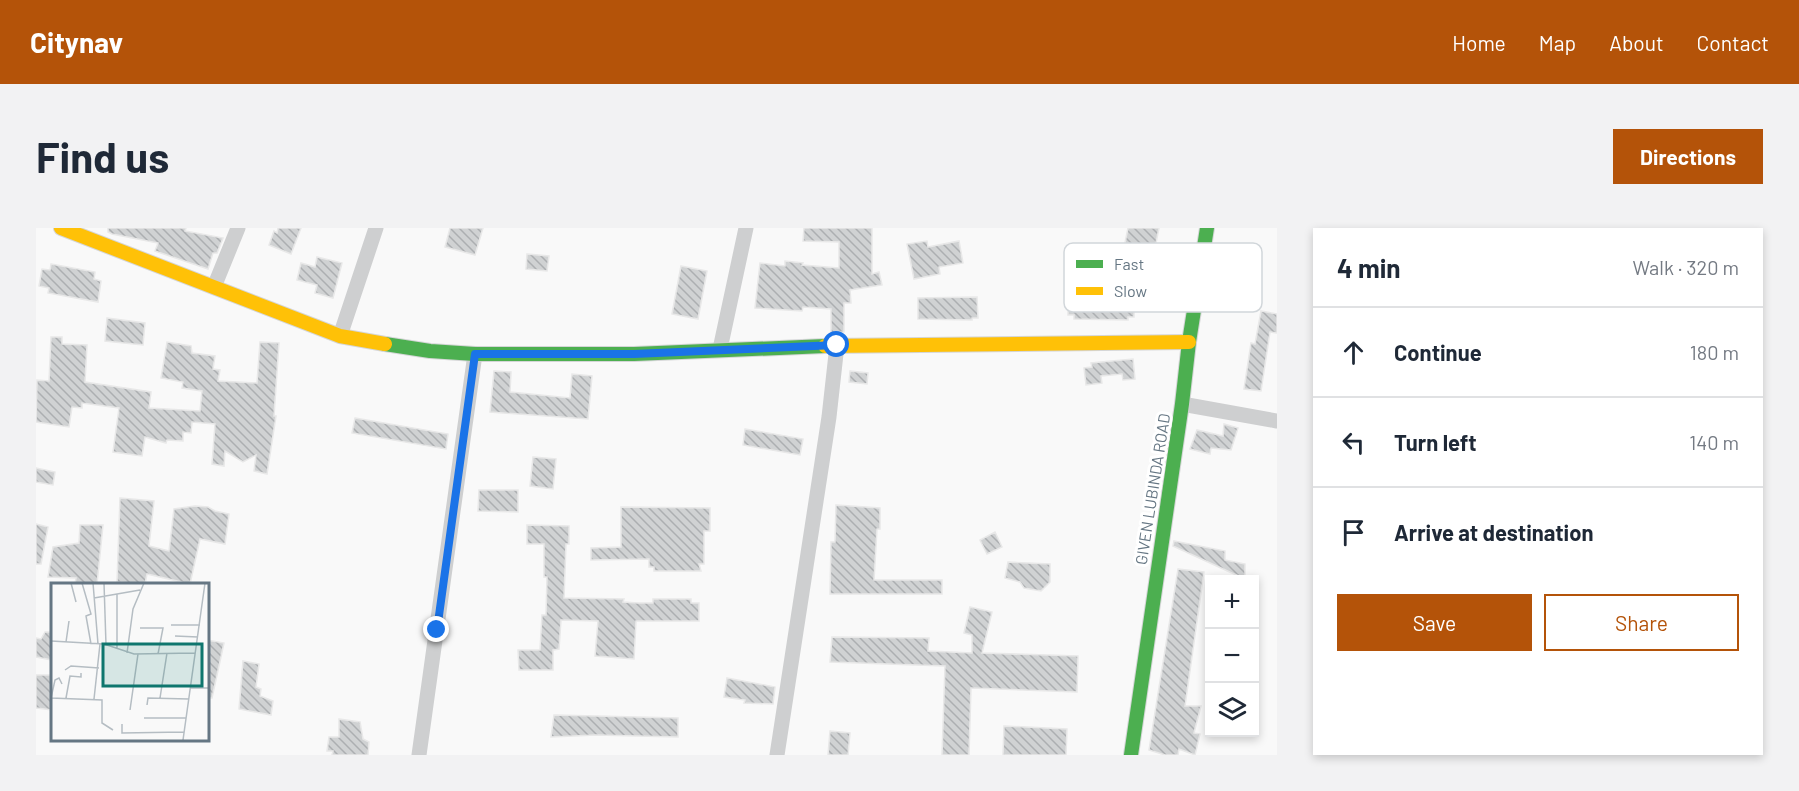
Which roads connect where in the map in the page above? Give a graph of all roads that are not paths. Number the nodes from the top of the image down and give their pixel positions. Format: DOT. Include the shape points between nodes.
graph roads {
  1 [pos="61,228"];
  2 [pos="238,228"];
  3 [pos="376,228"];
  4 [pos="746,228"];
  5 [pos="1207,228"];
  6 [pos="84,232"];
  7 [pos="1205,243"];
  8 [pos="214,286"];
  9 [pos="1194,312"];
  10 [pos="340,336"];
  11 [pos="1189,342"];
  12 [pos="837,345"];
  13 [pos="720,349"];
  14 [pos="475,354"];
  15 [pos="1182,404"];
  16 [pos="1277,421"];
  17 [pos="419,755"];
  18 [pos="777,755"];
  19 [pos="1131,755"];
  1 -- 6 [label="street"];
  2 -- 8 [label="street"];
  3 -- 10 [label="street"];
  4 -- 13 [label="street"];
  5 -- 7 [label="street, GIVEN LUBINDA ROAD"];
  6 -- 8 [label="street"];
  8 -- 10 [label="street"];
  9 -- 11 [label="street, GIVEN LUBINDA ROAD"];
  10 -- 14 [label="street" via="399,347"];
  11 -- 12 [label="street"];
  11 -- 15 [label="street, GIVEN LUBINDA ROAD"];
  12 -- 13 [label="street"];
  12 -- 18 [label="street"];
  13 -- 14 [label="street" via="634,354"];
  14 -- 17 [label="street"];
  15 -- 16 [label="street"];
  15 -- 19 [label="street, GIVEN LUBINDA ROAD"];
}
